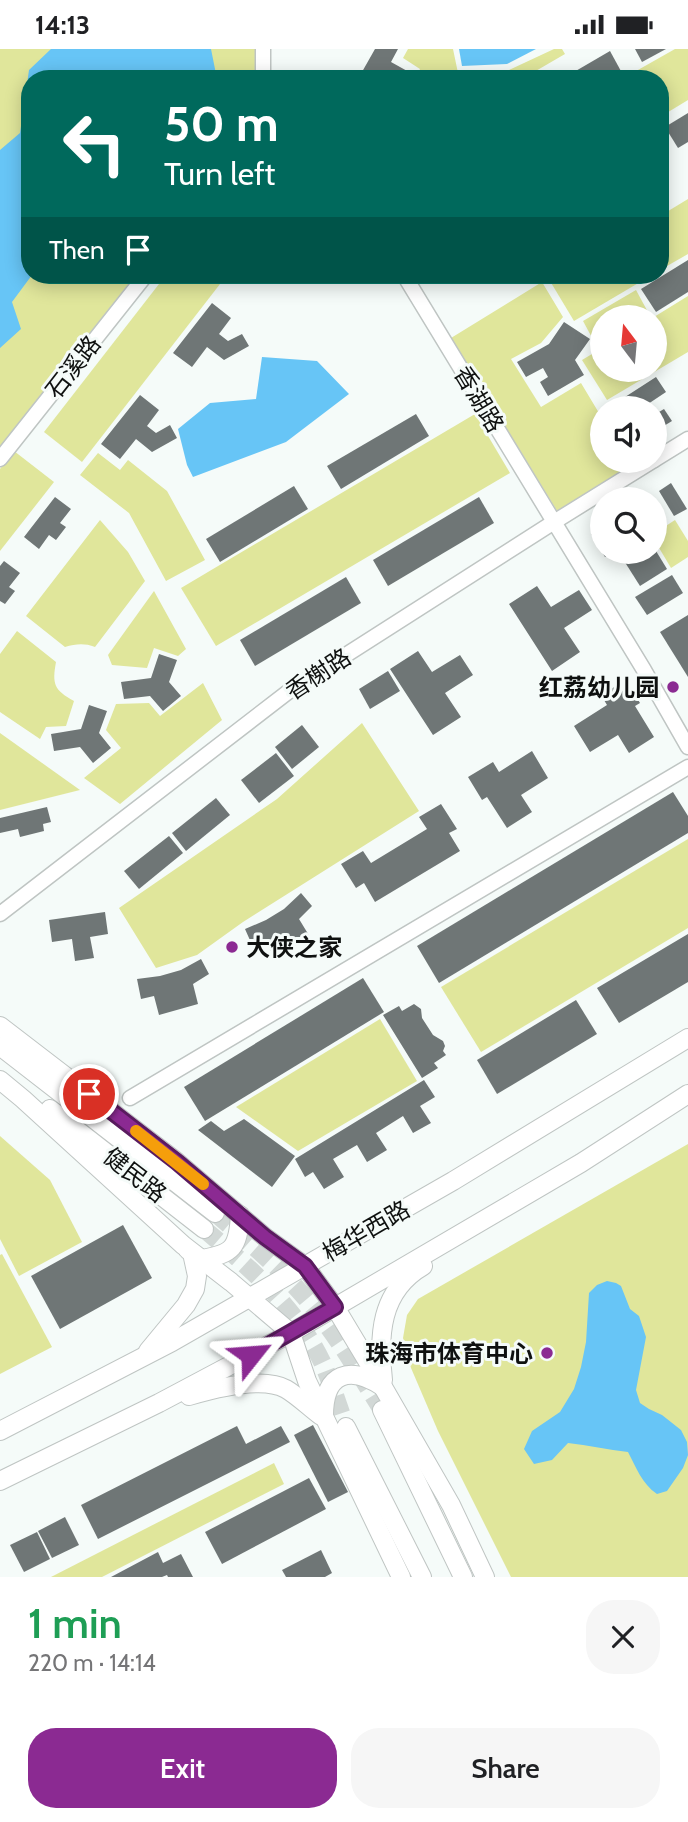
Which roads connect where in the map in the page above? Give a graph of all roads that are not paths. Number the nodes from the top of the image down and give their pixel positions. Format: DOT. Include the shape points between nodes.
graph roads {
  1 [pos="263,49"];
  2 [pos="263,70"];
  3 [pos="139,284"];
  4 [pos="409,284"];
  5 [pos="688,439"];
  6 [pos="667,452"];
  7 [pos="0,459"];
  8 [pos="633,473"];
  9 [pos="554,522"];
  10 [pos="688,747"];
  11 [pos="688,767"];
  12 [pos="0,914"];
  13 [pos="0,1026"];
  14 [pos="688,1038"];
  15 [pos="0,1046"];
  16 [pos="0,1070"];
  17 [pos="0,1080"];
  18 [pos="688,1094"];
  19 [pos="130,1098"];
  20 [pos="215,1213"];
  21 [pos="240,1215"];
  22 [pos="476,1223"];
  23 [pos="204,1229"];
  24 [pos="183,1245"];
  25 [pos="201,1259"];
  26 [pos="305,1266"];
  27 [pos="250,1297"];
  28 [pos="335,1307"];
  29 [pos="292,1333"];
  30 [pos="143,1357"];
  31 [pos="383,1387"];
  32 [pos="159,1403"];
  33 [pos="382,1411"];
  34 [pos="324,1418"];
  35 [pos="346,1427"];
  36 [pos="0,1431"];
  37 [pos="0,1482"];
  38 [pos="401,1577"];
  39 [pos="422,1577"];
  40 [pos="463,1577"];
  41 [pos="485,1577"];
  1 -- 2 [label="street"];
  3 -- 7 [label="street, 石溪路"];
  4 -- 9 [label="street, 香湖路"];
  5 -- 6 [label="street, 香榭路"];
  8 -- 9 [label="street, 香榭路"];
  9 -- 10 [label="street, 香湖路"];
  9 -- 12 [label="street, 香榭路" via="288,692"];
  11 -- 19 [label="street"];
  13 -- 21 [label="main road"];
  14 -- 26 [label="main road, 梅华西路"];
  15 -- 20 [label="main road, 健民路"];
  16 -- 23 [label="main road, 健民路"];
  17 -- 24 [label="main road"];
  18 -- 22 [label="main road, 梅华西路"];
  21 -- 25 [label="main road" via="231,1248 225,1254"];
  21 -- 26 [label="main road"];
  22 -- 28 [label="main road, 梅华西路"];
  22 -- 31 [label="main road" via="398,1289 384,1316 380,1349"];
  24 -- 25 [label="main road"];
  24 -- 30 [label="main road" via="191,1253 195,1289"];
  25 -- 27 [label="main road"];
  26 -- 27 [label="main road, 梅华西路"];
  26 -- 28 [label="main road"];
  27 -- 29 [label="main road"];
  27 -- 30 [label="main road, 梅华西路"];
  28 -- 29 [label="main road, 梅华西路"];
  28 -- 31 [label="main road"];
  29 -- 32 [label="main road, 梅华西路"];
  29 -- 34 [label="main road"];
  30 -- 36 [label="main road, 梅华西路"];
  31 -- 34 [label="main road" via="356,1374 336,1380 326,1395"];
  31 -- 41 [label="main road" via="451,1505"];
  32 -- 34 [label="main road" via="214,1389 265,1384 284,1388"];
  32 -- 37 [label="main road, 梅华西路"];
  33 -- 40 [label="main road"];
  34 -- 38 [label="main road"];
  35 -- 39 [label="main road"];
}
